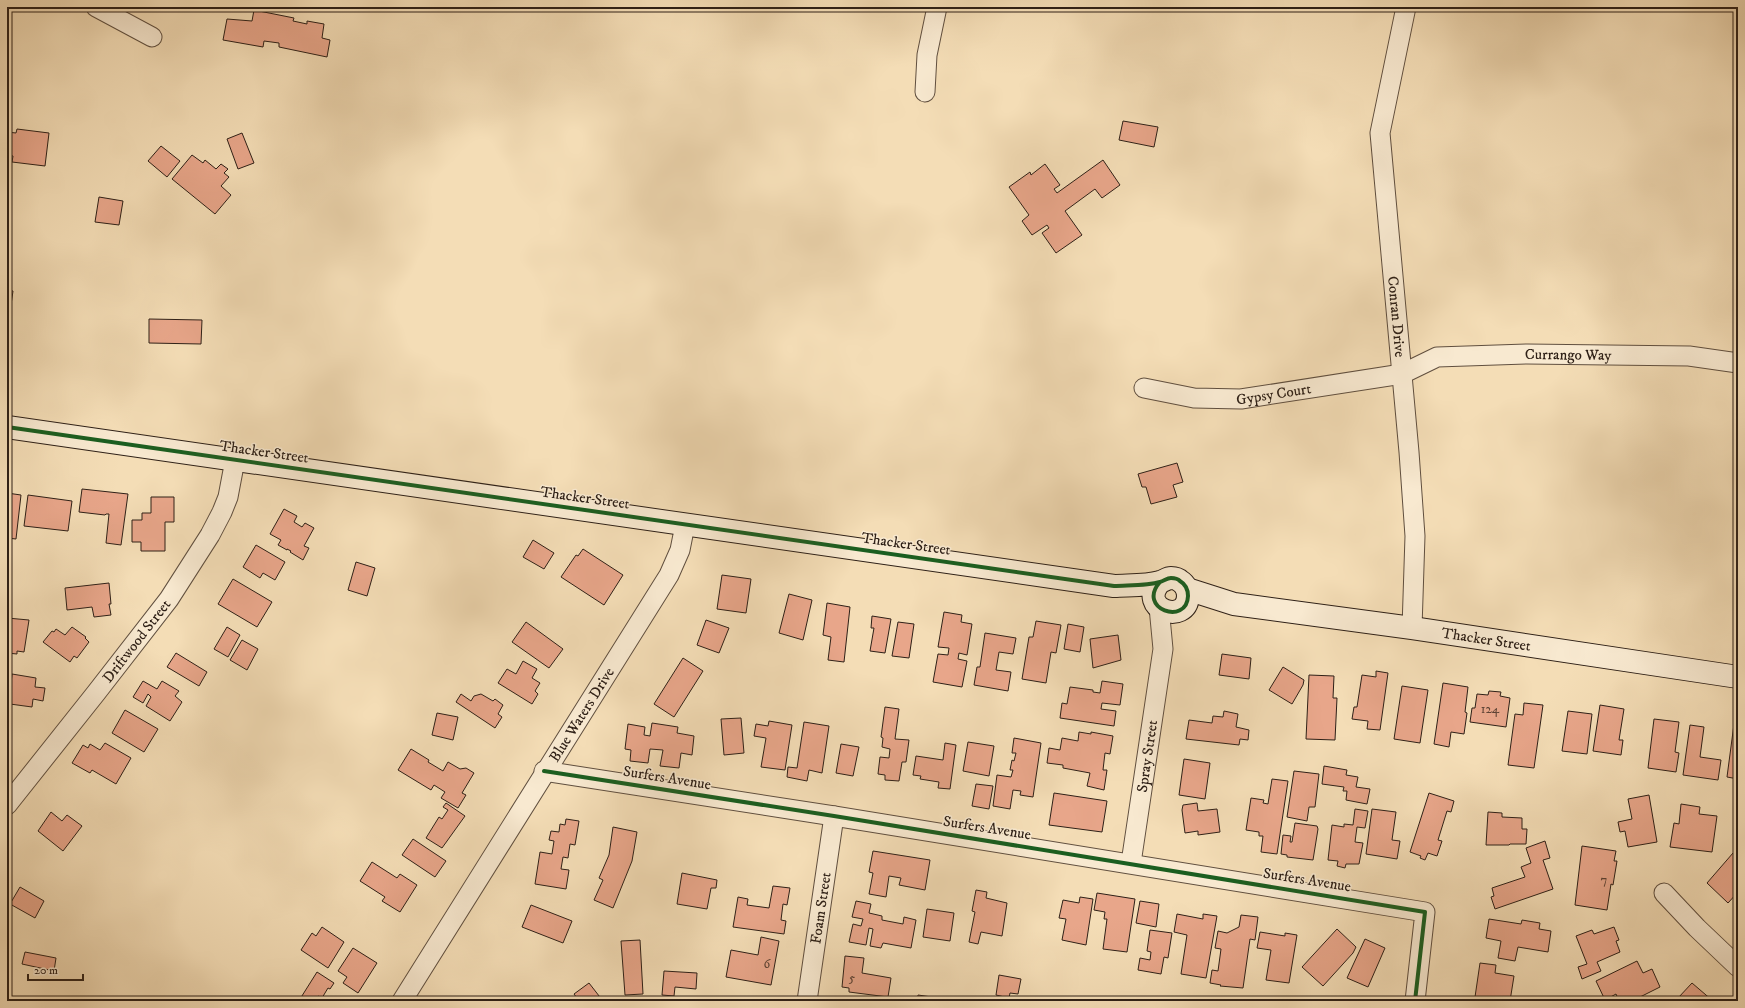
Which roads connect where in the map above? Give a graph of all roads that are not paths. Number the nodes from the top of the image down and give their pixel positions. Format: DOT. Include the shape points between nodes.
graph roads {
  1 [pos="96,7"];
  2 [pos="937,7"];
  3 [pos="1406,7"];
  4 [pos="152,37"];
  5 [pos="926,92"];
  6 [pos="1738,363"];
  7 [pos="1402,374"];
  8 [pos="1144,388"];
  9 [pos="7,427"];
  10 [pos="235,460"];
  11 [pos="685,525"];
  12 [pos="1160,582"];
  13 [pos="1114,586"];
  14 [pos="1183,602"];
  15 [pos="1157,606"];
  16 [pos="1412,628"];
  17 [pos="1163,649"];
  18 [pos="1738,677"];
  19 [pos="544,771"];
  20 [pos="7,804"];
  21 [pos="834,816"];
  22 [pos="1131,863"];
  23 [pos="1664,893"];
  24 [pos="1738,967"];
  25 [pos="402,1001"];
  26 [pos="807,1001"];
  27 [pos="1415,1001"];
  1 -- 4 [label="street"];
  2 -- 5 [label="street" via="927,55"];
  3 -- 7 [label="street, Conran Drive" via="1380,133"];
  6 -- 7 [label="street, Currango Way" via="1689,356 1527,354 1437,357"];
  7 -- 8 [label="street, Gypsy Court" via="1241,399 1194,398"];
  7 -- 16 [label="street, Conran Drive" via="1415,536"];
  9 -- 10 [label="street, Thacker Street"];
  10 -- 11 [label="street, Thacker Street"];
  10 -- 20 [label="street, Driftwood Street" via="228,497 222,512 169,598"];
  11 -- 13 [label="street, Thacker Street"];
  11 -- 19 [label="street, Blue Waters Drive" via="676,562"];
  12 -- 13 [label="street, Thacker Street"];
  12 -- 14 [label="street" via="1172,578 1184,583"];
  12 -- 15 [label="street" via="1154,595"];
  13 -- 15 [label="street, Thacker Street"];
  14 -- 15 [label="street" via="1169,612"];
  14 -- 16 [label="street, Thacker Street" via="1234,604"];
  14 -- 17 [label="street, Spray Street"];
  15 -- 17 [label="street, Spray Street"];
  16 -- 18 [label="street, Thacker Street"];
  17 -- 22 [label="street, Spray Street"];
  19 -- 21 [label="street, Surfers Avenue"];
  19 -- 25 [label="street, Blue Waters Drive"];
  21 -- 22 [label="street, Surfers Avenue"];
  21 -- 26 [label="street, Foam Street"];
  22 -- 27 [label="street, Surfers Avenue" via="1425,912"];
  23 -- 24 [label="street"];
}
